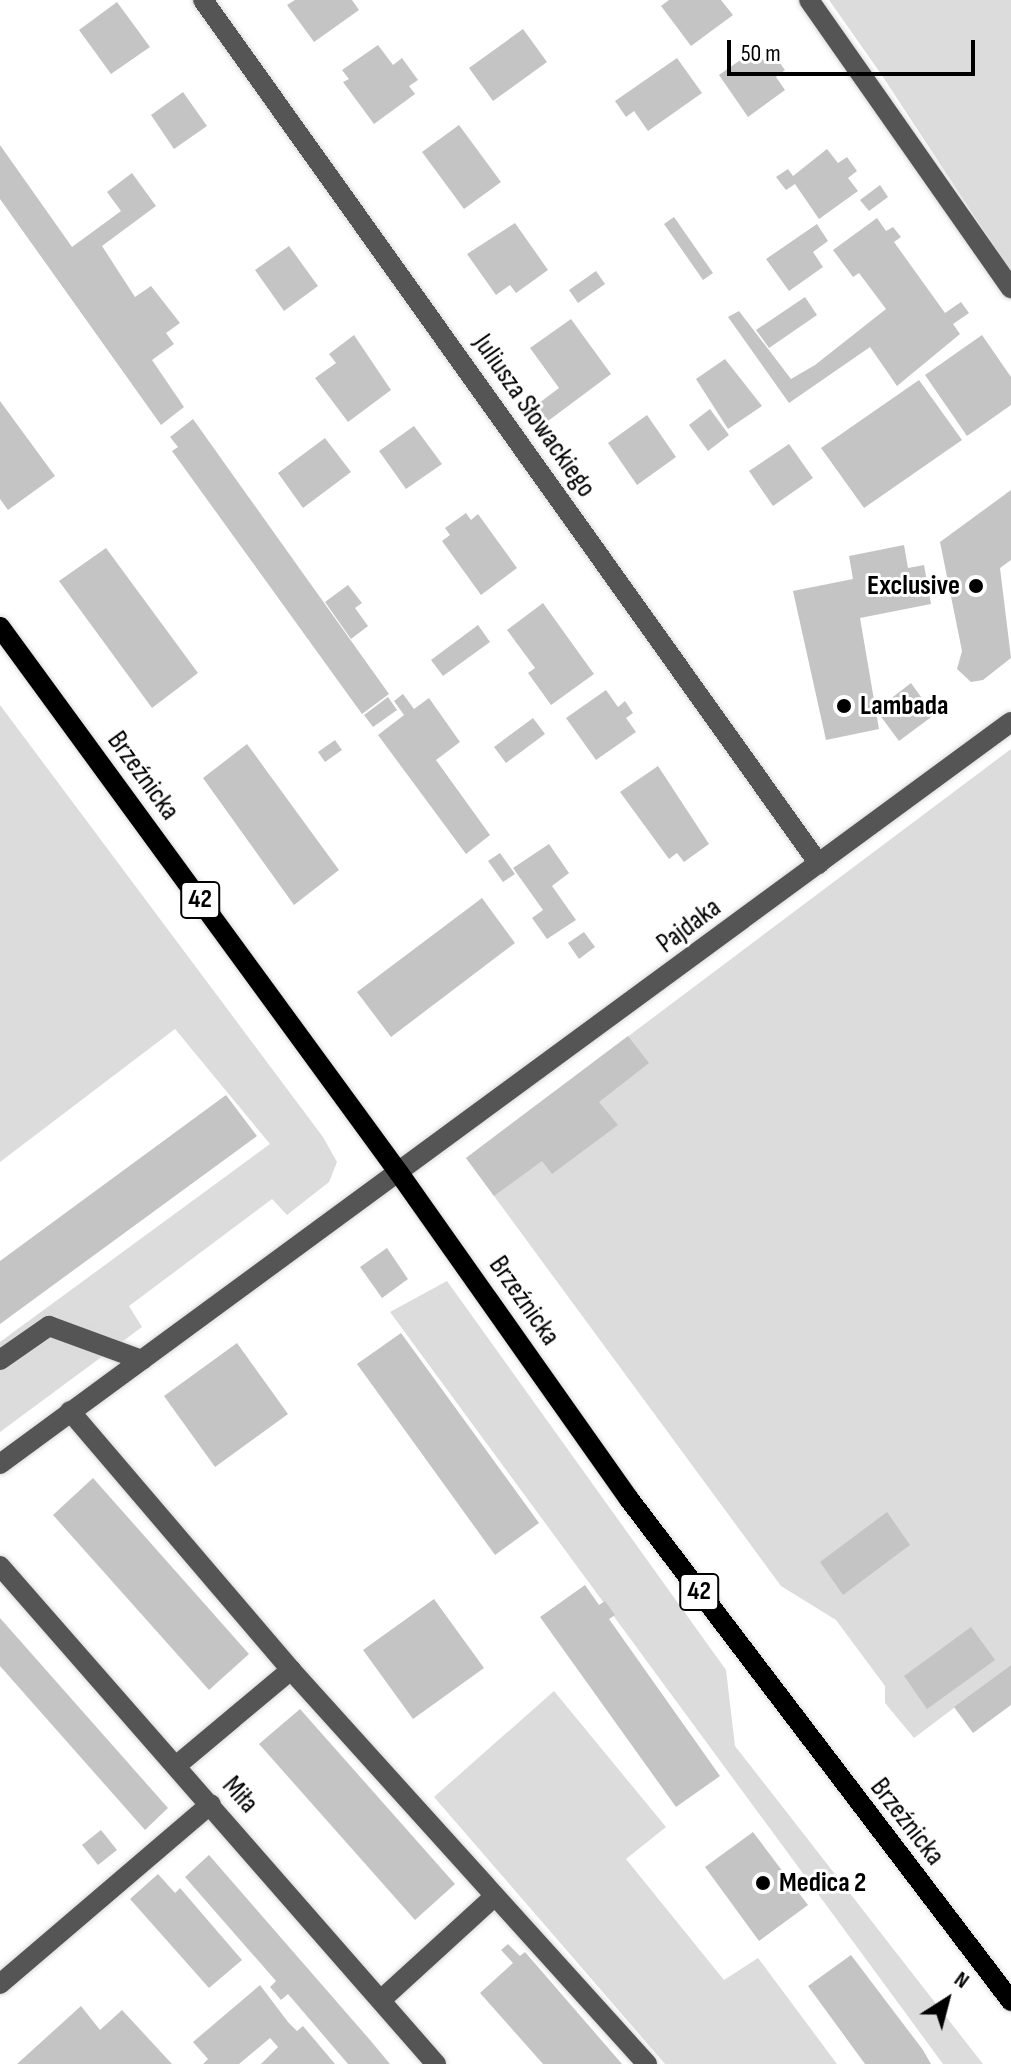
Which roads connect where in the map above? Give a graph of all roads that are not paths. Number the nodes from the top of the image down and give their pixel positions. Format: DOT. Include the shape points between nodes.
graph roads {
  1 [pos="203,0"];
  2 [pos="809,0"];
  3 [pos="1011,288"];
  4 [pos="0,627"];
  5 [pos="1011,722"];
  6 [pos="819,864"];
  7 [pos="399,1173"];
  8 [pos="0,1360"];
  9 [pos="142,1360"];
  10 [pos="70,1411"];
  11 [pos="0,1464"];
  12 [pos="0,1566"];
  13 [pos="291,1670"];
  14 [pos="176,1766"];
  15 [pos="211,1804"];
  16 [pos="495,1896"];
  17 [pos="0,1984"];
  18 [pos="381,2000"];
  19 [pos="1011,2001"];
  20 [pos="436,2064"];
  21 [pos="647,2064"];
  1 -- 6 [label="street, Juliusza Słowackiego"];
  2 -- 3 [label="street"];
  4 -- 7 [label="main road, Brzeźnicka / 42"];
  5 -- 6 [label="street, Pajdaka"];
  6 -- 7 [label="street, Pajdaka" via="579,1044 418,1154"];
  7 -- 9 [label="street"];
  7 -- 19 [label="main road, Brzeźnicka / 42" via="629,1499"];
  8 -- 9 [label="street" via="49,1326"];
  9 -- 10 [label="street"];
  10 -- 11 [label="street"];
  10 -- 13 [label="street"];
  12 -- 14 [label="street, Miła"];
  13 -- 14 [label="street"];
  13 -- 16 [label="street"];
  14 -- 15 [label="street, Miła"];
  15 -- 17 [label="street"];
  15 -- 18 [label="street, Miła"];
  16 -- 18 [label="street"];
  16 -- 21 [label="street"];
  18 -- 20 [label="street, Miła"];
}
